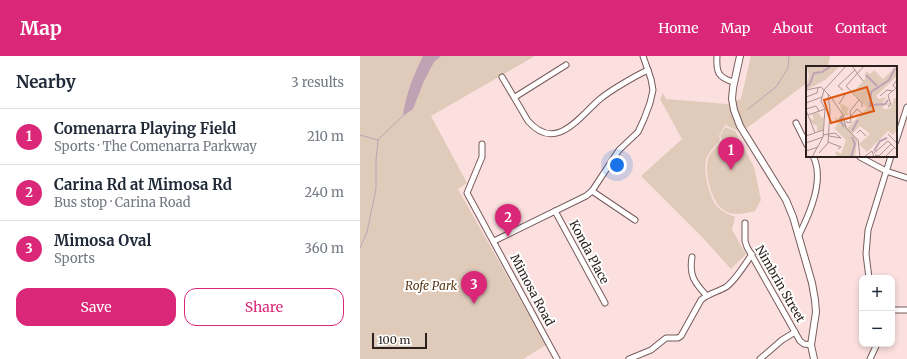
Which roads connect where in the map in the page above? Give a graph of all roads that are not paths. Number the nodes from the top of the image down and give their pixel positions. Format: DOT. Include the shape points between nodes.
graph roads {
  1 [pos="643,56"];
  2 [pos="717,56"];
  3 [pos="740,56"];
  4 [pos="566,65"];
  5 [pos="648,70"];
  6 [pos="502,77"];
  7 [pos="734,82"];
  8 [pos="515,98"];
  9 [pos="907,107"];
  10 [pos="796,123"];
  11 [pos="897,137"];
  12 [pos="806,143"];
  13 [pos="482,144"];
  14 [pos="813,157"];
  15 [pos="860,157"];
  16 [pos="891,157"];
  17 [pos="886,171"];
  18 [pos="907,178"];
  19 [pos="592,191"];
  20 [pos="555,211"];
  21 [pos="635,220"];
  22 [pos="745,223"];
  23 [pos="798,234"];
  24 [pos="494,241"];
  25 [pos="752,254"];
  26 [pos="692,257"];
  27 [pos="869,275"];
  28 [pos="706,296"];
  29 [pos="605,303"];
  30 [pos="895,310"];
  31 [pos="907,310"];
  32 [pos="795,332"];
  33 [pos="811,345"];
  34 [pos="875,347"];
  35 [pos="557,359"];
  36 [pos="629,359"];
  37 [pos="760,359"];
  38 [pos="814,359"];
  39 [pos="870,359"];
  1 -- 5 [label="street"];
  2 -- 7 [label="street" via="720,75"];
  3 -- 7 [label="main road"];
  4 -- 8 [label="street"];
  5 -- 8 [label="street" via="601,98 581,118 554,135 540,132 534,127"];
  5 -- 19 [label="street" via="653,83 652,96 638,132 619,150"];
  6 -- 8 [label="street"];
  7 -- 23 [label="main road" via="732,99 736,118 786,200"];
  9 -- 11 [label="street"];
  10 -- 12 [label="street"];
  13 -- 24 [label="street, Mimosa Road" via="482,158 468,189 468,195"];
  14 -- 23 [label="street" via="818,170 817,186"];
  15 -- 17 [label="street"];
  16 -- 17 [label="street"];
  17 -- 18 [label="street"];
  17 -- 27 [label="street" via="868,230 866,254"];
  19 -- 20 [label="street"];
  19 -- 21 [label="street"];
  20 -- 24 [label="street"];
  20 -- 29 [label="street, Konda Place"];
  22 -- 25 [label="street, Nimbrin Street" via="745,241"];
  23 -- 33 [label="main road" via="815,300 816,312"];
  24 -- 35 [label="street, Mimosa Road"];
  25 -- 28 [label="street" via="727,287"];
  25 -- 32 [label="street, Nimbrin Street"];
  26 -- 28 [label="street" via="690,268 695,284"];
  28 -- 36 [label="street" via="696,308 681,336 666,338 651,350"];
  30 -- 31 [label="street"];
  32 -- 33 [label="street, Nimbrin Street" via="802,343"];
  32 -- 37 [label="street"];
  33 -- 38 [label="main road"];
  34 -- 39 [label="street"];
}
